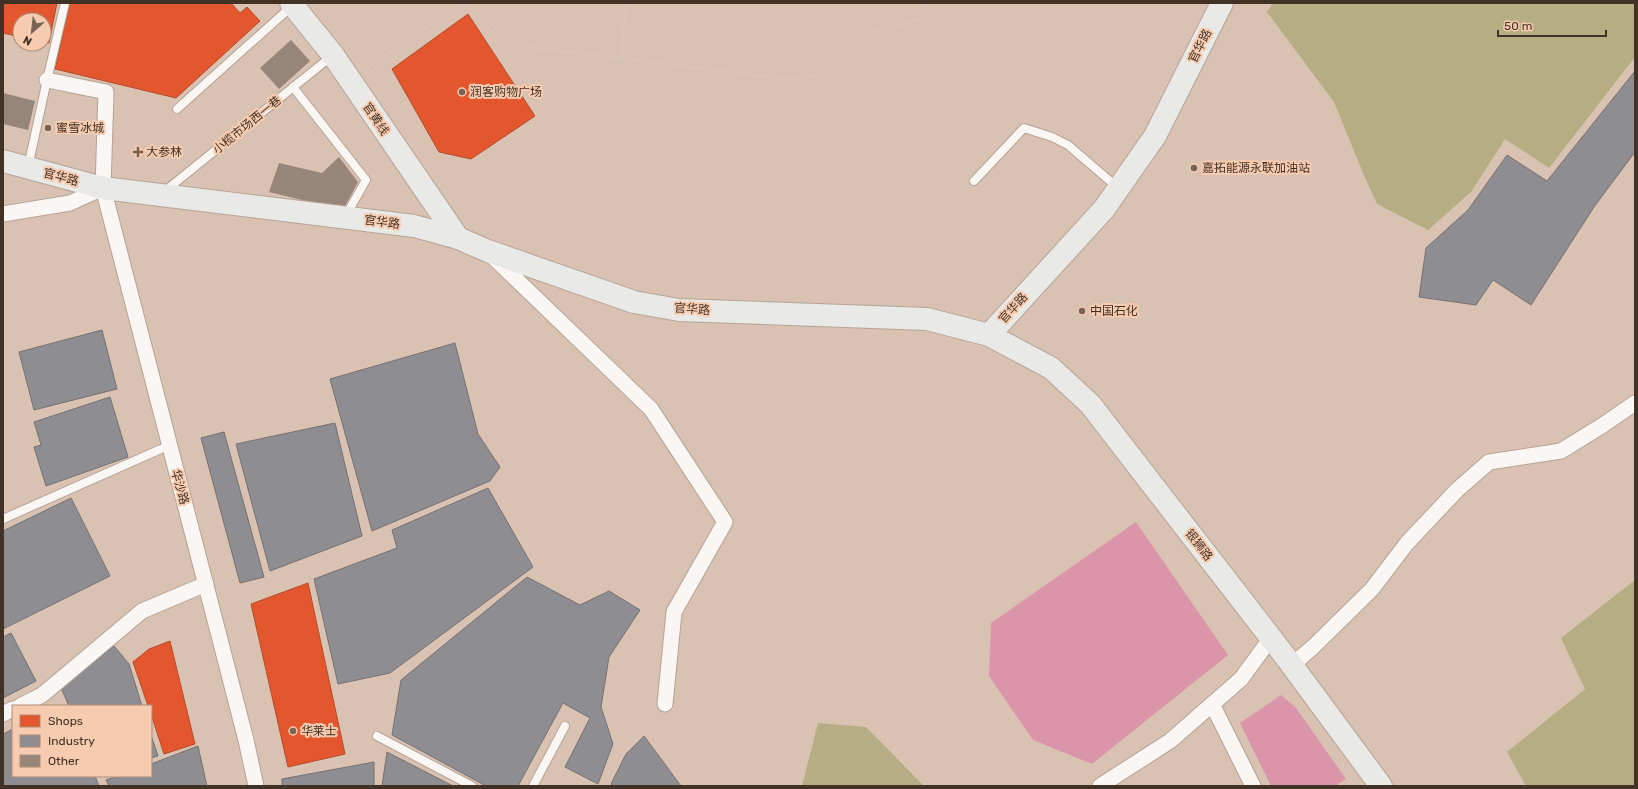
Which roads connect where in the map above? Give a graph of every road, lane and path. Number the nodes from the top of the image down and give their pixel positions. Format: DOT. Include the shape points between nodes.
graph roads {
  1 [pos="65,3"];
  2 [pos="461,3"];
  3 [pos="468,3"];
  4 [pos="626,3"];
  5 [pos="930,3"];
  6 [pos="1222,3"];
  7 [pos="292,4"];
  8 [pos="333,55"];
  9 [pos="621,58"];
  10 [pos="47,80"];
  11 [pos="350,80"];
  12 [pos="293,88"];
  13 [pos="177,109"];
  14 [pos="3,161"];
  15 [pos="28,168"];
  16 [pos="974,181"];
  17 [pos="103,188"];
  18 [pos="1118,188"];
  19 [pos="161,194"];
  20 [pos="3,214"];
  21 [pos="345,217"];
  22 [pos="458,238"];
  23 [pos="488,251"];
  24 [pos="989,335"];
  25 [pos="1635,403"];
  26 [pos="170,445"];
  27 [pos="3,519"];
  28 [pos="206,584"];
  29 [pos="1271,638"];
  30 [pos="1292,665"];
  31 [pos="664,704"];
  32 [pos="1212,704"];
  33 [pos="22,705"];
  34 [pos="12,710"];
  35 [pos="3,714"];
  36 [pos="565,726"];
  37 [pos="377,736"];
  38 [pos="256,786"];
  39 [pos="472,786"];
  40 [pos="533,786"];
  41 [pos="1100,786"];
  42 [pos="1253,786"];
  43 [pos="1382,786"];
  1 -- 10 [label="lane"];
  2 -- 11 [label="path"];
  3 -- 9 [label="path" via="509,40 528,47"];
  4 -- 9 [label="path"];
  5 -- 9 [label="path" via="918,20 870,33 814,76 789,79"];
  6 -- 18 [label="main road, 官华路" via="1155,136"];
  7 -- 8 [label="main road, 官黄线"];
  7 -- 13 [label="lane"];
  8 -- 11 [label="main road, 官黄线"];
  8 -- 12 [label="lane, 小榄市场西一巷"];
  10 -- 15 [label="lane"];
  10 -- 17 [label="street, 华沙路" via="106,92"];
  11 -- 22 [label="main road, 官黄线"];
  12 -- 19 [label="lane, 小榄市场西一巷"];
  12 -- 21 [label="lane" via="366,180"];
  14 -- 15 [label="main road, 官华路"];
  15 -- 17 [label="main road, 官华路"];
  16 -- 18 [label="lane" via="1024,128 1068,145"];
  17 -- 19 [label="main road, 官华路"];
  17 -- 20 [label="street" via="70,203"];
  17 -- 26 [label="street, 华沙路"];
  18 -- 24 [label="main road, 官华路" via="1104,209"];
  19 -- 21 [label="main road, 官华路"];
  21 -- 22 [label="main road, 官华路" via="414,226"];
  22 -- 23 [label="main road, 官华路"];
  23 -- 24 [label="main road, 官华路" via="634,302 679,310 928,319"];
  23 -- 31 [label="street" via="651,409 725,522 674,612"];
  24 -- 29 [label="main road, 银狮路" via="1051,368 1090,404"];
  25 -- 30 [label="street" via="1604,426 1561,451 1489,462 1457,490 1407,543 1372,589"];
  26 -- 27 [label="lane"];
  26 -- 28 [label="street, 华沙路"];
  28 -- 33 [label="street" via="142,611 42,695"];
  28 -- 38 [label="street, 华沙路"];
  29 -- 30 [label="main road, 银狮路"];
  29 -- 32 [label="street" via="1241,679"];
  30 -- 43 [label="main road, 银狮路"];
  32 -- 41 [label="street" via="1170,741"];
  32 -- 42 [label="street"];
  34 -- 35 [label="street"];
  36 -- 40 [label="lane"];
  37 -- 39 [label="lane"];
}
